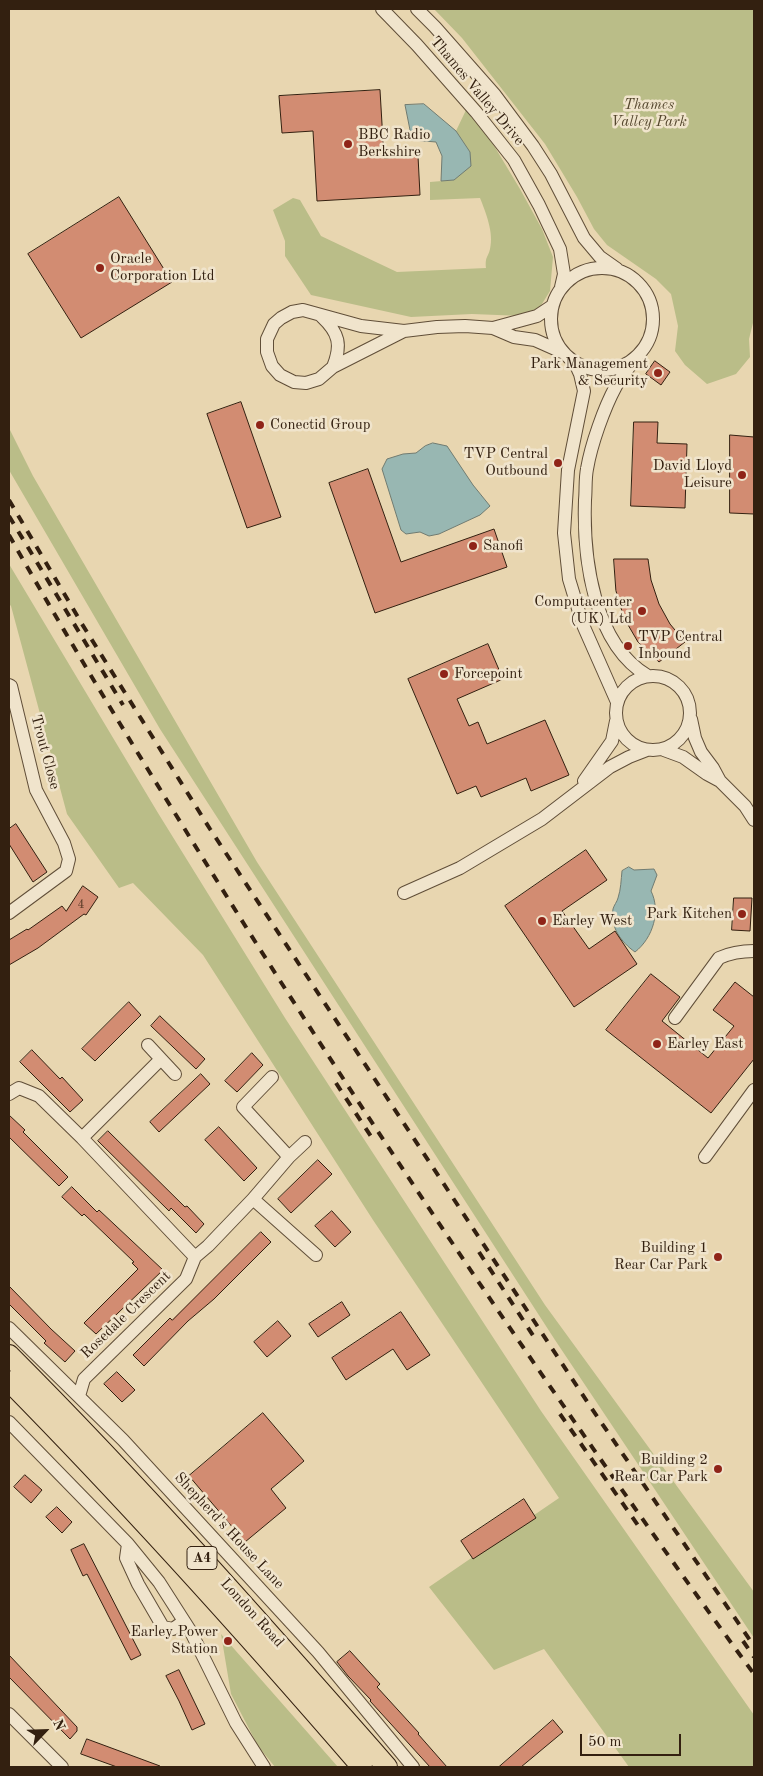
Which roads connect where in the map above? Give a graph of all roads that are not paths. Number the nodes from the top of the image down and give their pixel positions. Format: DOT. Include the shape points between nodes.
graph roads {
  1 [pos="382,9"];
  2 [pos="416,9"];
  3 [pos="617,269"];
  4 [pos="561,287"];
  5 [pos="552,306"];
  6 [pos="321,315"];
  7 [pos="493,328"];
  8 [pos="404,331"];
  9 [pos="562,352"];
  10 [pos="636,358"];
  11 [pos="575,363"];
  12 [pos="333,367"];
  13 [pos="648,676"];
  14 [pos="9,685"];
  15 [pos="617,702"];
  16 [pos="690,717"];
  17 [pos="616,720"];
  18 [pos="647,750"];
  19 [pos="664,750"];
  20 [pos="720,781"];
  21 [pos="566,802"];
  22 [pos="750,808"];
  23 [pos="754,820"];
  24 [pos="404,893"];
  25 [pos="9,913"];
  26 [pos="754,951"];
  27 [pos="676,1018"];
  28 [pos="148,1045"];
  29 [pos="161,1059"];
  30 [pos="175,1074"];
  31 [pos="272,1076"];
  32 [pos="754,1090"];
  33 [pos="9,1094"];
  34 [pos="82,1138"];
  35 [pos="305,1142"];
  36 [pos="289,1157"];
  37 [pos="705,1157"];
  38 [pos="253,1199"];
  39 [pos="316,1255"];
  40 [pos="196,1257"];
  41 [pos="9,1328"];
  42 [pos="9,1355"];
  43 [pos="9,1381"];
  44 [pos="79,1396"];
  45 [pos="9,1422"];
  46 [pos="128,1544"];
  47 [pos="184,1621"];
  48 [pos="9,1714"];
  49 [pos="62,1767"];
  50 [pos="264,1767"];
  51 [pos="362,1767"];
  52 [pos="387,1767"];
  53 [pos="413,1767"];
  1 -- 4 [label="street, Thames Valley Drive" via="476,112 514,160 560,249 564,274"];
  2 -- 3 [label="street, Thames Valley Drive" via="500,103 552,174 584,238 600,257"];
  3 -- 4 [label="street" via="597,268 573,276"];
  3 -- 10 [label="street" via="645,291 652,309 653,326 649,340"];
  4 -- 5 [label="street"];
  5 -- 7 [label="street" via="537,316"];
  5 -- 9 [label="street" via="553,337"];
  6 -- 8 [label="street" via="361,326"];
  6 -- 12 [label="street" via="333,327 338,338 338,355"];
  6 -- 12 [label="street" via="303,310 281,318 269,333 267,352 272,366 280,375 294,382 319,379"];
  7 -- 8 [label="street" via="465,326"];
  7 -- 9 [label="street"];
  8 -- 12 [label="street"];
  9 -- 11 [label="street"];
  10 -- 11 [label="street" via="607,370 590,369"];
  10 -- 13 [label="street" via="616,386 596,436 587,469 584,531 589,576 600,615 619,650 638,671"];
  11 -- 15 [label="street" via="584,391 568,470 564,533 569,579 583,625"];
  13 -- 15 [label="street" via="626,686"];
  13 -- 16 [label="street" via="661,677 676,684 689,703"];
  14 -- 25 [label="street, Trout Close" via="36,790 69,859 66,871"];
  15 -- 17 [label="street"];
  16 -- 19 [label="street" via="682,736"];
  16 -- 20 [label="street" via="701,752"];
  17 -- 18 [label="street" via="626,739"];
  17 -- 21 [label="street" via="612,741"];
  18 -- 19 [label="street"];
  18 -- 21 [label="street" via="610,767"];
  19 -- 20 [label="street" via="683,757"];
  20 -- 22 [label="street"];
  21 -- 24 [label="street" via="460,868"];
  22 -- 23 [label="street"];
  26 -- 27 [label="street" via="719,958"];
  28 -- 29 [label="street"];
  29 -- 30 [label="street"];
  29 -- 34 [label="street"];
  31 -- 36 [label="street" via="243,1107"];
  32 -- 37 [label="street"];
  33 -- 34 [label="street" via="19,1088 38,1096"];
  34 -- 40 [label="street"];
  35 -- 36 [label="street, Rosedale Crescent"];
  36 -- 38 [label="street, Rosedale Crescent"];
  38 -- 39 [label="street"];
  38 -- 40 [label="street, Rosedale Crescent"];
  40 -- 44 [label="street, Rosedale Crescent" via="186,1280 84,1379"];
  41 -- 44 [label="street, Shepherd's House Lane"];
  42 -- 52 [label="main road, London Road / A4" via="169,1522"];
  43 -- 51 [label="main road, London Road / A4" via="176,1558"];
  44 -- 53 [label="street, Shepherd's House Lane" via="318,1652"];
  45 -- 46 [label="street"];
  46 -- 47 [label="street" via="159,1582"];
  46 -- 47 [label="street" via="126,1558 163,1627 173,1629"];
  47 -- 50 [label="street" via="236,1723"];
  48 -- 49 [label="street"];
}
